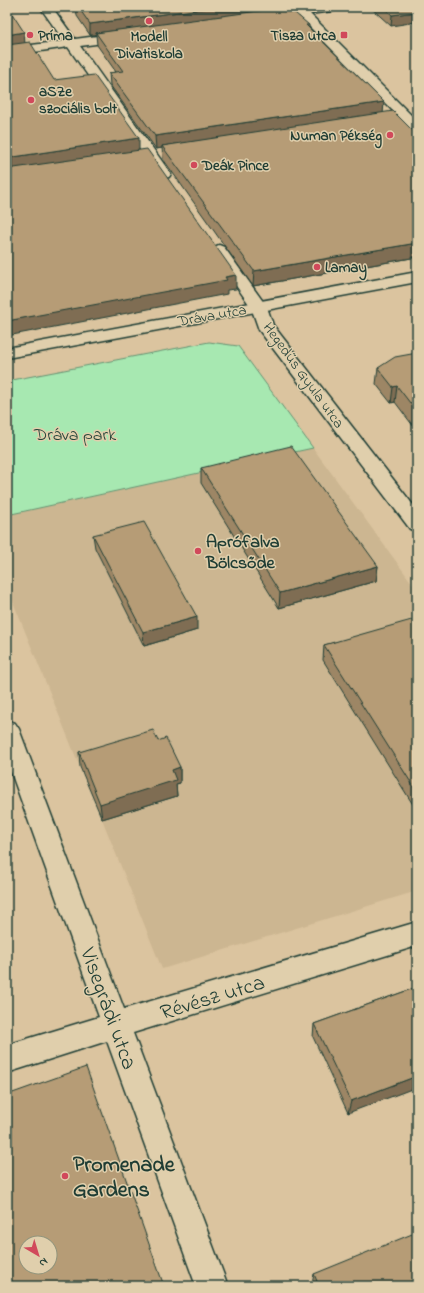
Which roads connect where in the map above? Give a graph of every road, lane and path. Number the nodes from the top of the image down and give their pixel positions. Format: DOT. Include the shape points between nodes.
graph roads {
  1 [pos="46,7"];
  2 [pos="340,7"];
  3 [pos="300,9"];
  4 [pos="256,18"];
  5 [pos="139,34"];
  6 [pos="71,43"];
  7 [pos="7,52"];
  8 [pos="406,117"];
  9 [pos="360,124"];
  10 [pos="417,128"];
  11 [pos="166,153"];
  12 [pos="151,155"];
  13 [pos="136,157"];
  14 [pos="172,185"];
  15 [pos="211,239"];
  16 [pos="417,277"];
  17 [pos="259,307"];
  18 [pos="7,353"];
  19 [pos="417,524"];
  20 [pos="7,729"];
  21 [pos="417,934"];
  22 [pos="116,1024"];
  23 [pos="7,1059"];
  24 [pos="212,1286"];
  1 -- 6 [label="street"];
  2 -- 3 [label="street"];
  3 -- 4 [label="street"];
  3 -- 8 [label="street" via="329,42"];
  5 -- 6 [label="street"];
  6 -- 7 [label="street"];
  6 -- 12 [label="street"];
  8 -- 9 [label="street"];
  8 -- 10 [label="street"];
  11 -- 12 [label="street"];
  12 -- 13 [label="street"];
  12 -- 14 [label="street"];
  15 -- 17 [label="street, Hegedűs Gyula utca"];
  16 -- 17 [label="street, Dráva utca"];
  17 -- 18 [label="street, Dráva utca"];
  17 -- 19 [label="street, Hegedűs Gyula utca" via="265,326"];
  20 -- 22 [label="street, Visegrádi utca"];
  21 -- 22 [label="street, Révész utca"];
  22 -- 23 [label="street, Révész utca"];
  22 -- 24 [label="street, Visegrádi utca"];
}
